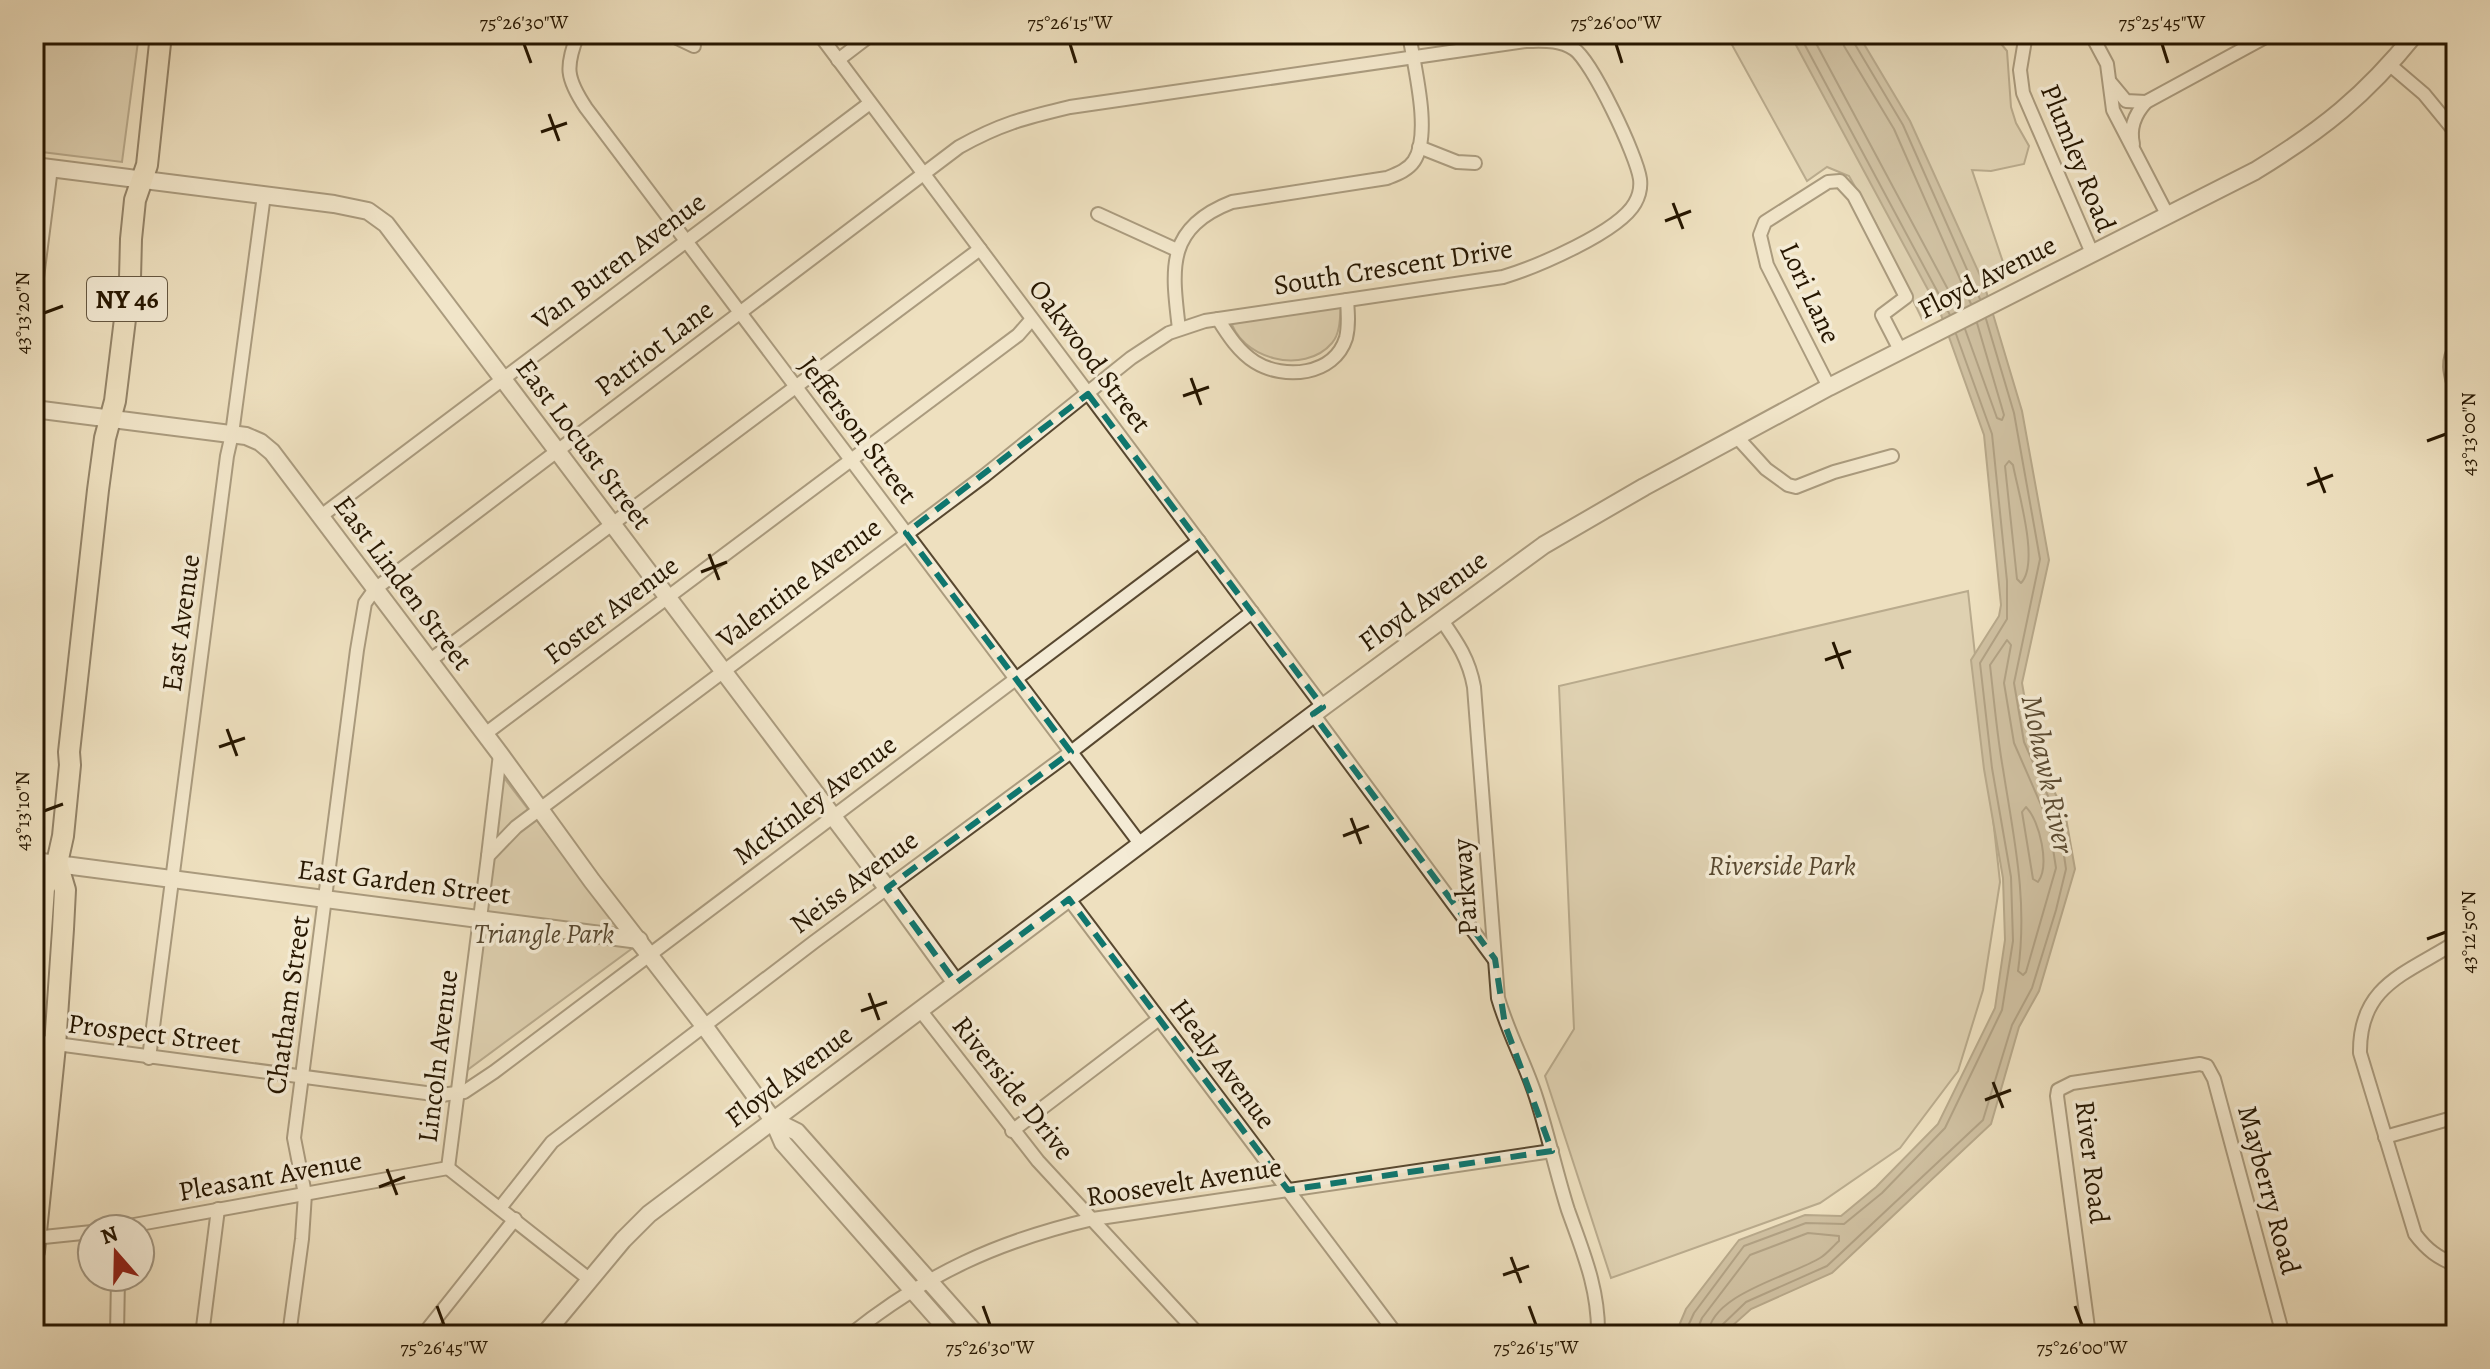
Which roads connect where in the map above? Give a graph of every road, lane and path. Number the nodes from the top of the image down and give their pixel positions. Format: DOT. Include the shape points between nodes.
graph roads {
  1 [pos="161,34"];
  2 [pos="578,34"];
  3 [pos="669,34"];
  4 [pos="819,34"];
  5 [pos="872,34"];
  6 [pos="1409,34"];
  7 [pos="2026,34"];
  8 [pos="2091,34"];
  9 [pos="2271,34"];
  10 [pos="2415,34"];
  11 [pos="694,46"];
  12 [pos="1412,58"];
  13 [pos="838,60"];
  14 [pos="2390,65"];
  15 [pos="2111,83"];
  16 [pos="2146,102"];
  17 [pos="870,103"];
  18 [pos="2456,133"];
  19 [pos="1419,147"];
  20 [pos="2134,151"];
  21 [pos="1475,163"];
  22 [pos="42,167"];
  23 [pos="924,175"];
  24 [pos="143,180"];
  25 [pos="1640,186"];
  26 [pos="264,195"];
  27 [pos="1098,214"];
  28 [pos="2168,216"];
  29 [pos="685,240"];
  30 [pos="980,249"];
  31 [pos="1177,250"];
  32 [pos="2092,253"];
  33 [pos="1347,300"];
  34 [pos="34,301"];
  35 [pos="740,313"];
  36 [pos="1032,319"];
  37 [pos="1218,319"];
  38 [pos="1179,329"];
  39 [pos="2456,347"];
  40 [pos="1900,350"];
  41 [pos="502,378"];
  42 [pos="796,386"];
  43 [pos="1829,387"];
  44 [pos="1088,394"];
  45 [pos="2456,394"];
  46 [pos="34,409"];
  47 [pos="111,419"];
  48 [pos="232,434"];
  49 [pos="1736,436"];
  50 [pos="558,450"];
  51 [pos="1892,456"];
  52 [pos="850,459"];
  53 [pos="321,516"];
  54 [pos="613,524"];
  55 [pos="906,533"];
  56 [pos="1199,541"];
  57 [pos="375,589"];
  58 [pos="668,597"];
  59 [pos="1252,612"];
  60 [pos="1441,619"];
  61 [pos="429,661"];
  62 [pos="722,670"];
  63 [pos="1015,678"];
  64 [pos="1318,710"];
  65 [pos="485,734"];
  66 [pos="1071,752"];
  67 [pos="500,754"];
  68 [pos="538,809"];
  69 [pos="832,815"];
  70 [pos="1141,845"];
  71 [pos="488,856"];
  72 [pos="34,861"];
  73 [pos="57,863"];
  74 [pos="171,878"];
  75 [pos="887,888"];
  76 [pos="326,898"];
  77 [pos="1069,899"];
  78 [pos="480,918"];
  79 [pos="639,940"];
  80 [pos="2456,942"];
  81 [pos="650,954"];
  82 [pos="1495,959"];
  83 [pos="956,983"];
  84 [pos="920,1010"];
  85 [pos="1159,1019"];
  86 [pos="705,1027"];
  87 [pos="34,1030"];
  88 [pos="34,1041"];
  89 [pos="55,1046"];
  90 [pos="149,1058"];
  91 [pos="2200,1064"];
  92 [pos="302,1076"];
  93 [pos="459,1094"];
  94 [pos="2456,1117"];
  95 [pos="773,1120"];
  96 [pos="1012,1131"];
  97 [pos="2385,1137"];
  98 [pos="1552,1151"];
  99 [pos="448,1168"];
  100 [pos="1288,1190"];
  101 [pos="305,1194"];
  102 [pos="500,1208"];
  103 [pos="218,1209"];
  104 [pos="515,1219"];
  105 [pos="1093,1219"];
  106 [pos="156,1221"];
  107 [pos="76,1235"];
  108 [pos="35,1242"];
  109 [pos="2456,1265"];
  110 [pos="589,1279"];
  111 [pos="928,1280"];
  112 [pos="911,1289"];
  113 [pos="118,1293"];
  114 [pos="117,1335"];
  115 [pos="202,1335"];
  116 [pos="289,1335"];
  117 [pos="423,1335"];
  118 [pos="544,1335"];
  119 [pos="850,1335"];
  120 [pos="952,1335"];
  121 [pos="977,1335"];
  122 [pos="1199,1335"];
  123 [pos="1397,1335"];
  124 [pos="1598,1335"];
  125 [pos="2089,1335"];
  126 [pos="2283,1335"];
  1 -- 24 [label="main road, NY 46"];
  2 -- 29 [label="street, Jefferson Street" via="568,75 573,89"];
  3 -- 11 [label="street"];
  4 -- 13 [label="street, Oakwood Street"];
  5 -- 13 [label="street"];
  6 -- 12 [label="street"];
  7 -- 32 [label="street, Plumley Road" via="2020,70 2023,93"];
  8 -- 15 [label="street, Plumley Road"];
  9 -- 16 [label="street"];
  10 -- 14 [label="street, Floyd Avenue"];
  12 -- 19 [label="street" via="1422,130"];
  12 -- 23 [label="street, Patriot Lane" via="1016,119 959,147"];
  12 -- 25 [label="street, Patriot Lane" via="1526,41 1551,41 1574,49 1593,74 1630,148"];
  13 -- 17 [label="street, Oakwood Street"];
  14 -- 18 [label="street" via="2424,94"];
  14 -- 28 [label="street, Floyd Avenue" via="2340,115 2304,141"];
  15 -- 16 [label="street" via="2126,101"];
  15 -- 20 [label="street, Plumley Road" via="2113,110"];
  16 -- 20 [label="street" via="2131,128"];
  17 -- 23 [label="street, Oakwood Street"];
  17 -- 29 [label="street, Van Buren Avenue"];
  19 -- 21 [label="street"];
  19 -- 31 [label="street" via="1414,161 1387,178 1215,209 1184,236"];
  20 -- 28 [label="street, Plumley Road"];
  22 -- 24 [label="street, East Locust Street"];
  22 -- 34 [label="street"];
  23 -- 30 [label="street, Oakwood Street"];
  23 -- 35 [label="street, Patriot Lane"];
  24 -- 26 [label="street, East Locust Street"];
  24 -- 47 [label="main road, NY 46" via="135,200"];
  25 -- 33 [label="street, South Crescent Drive" via="1623,217 1530,268 1484,281"];
  26 -- 41 [label="street, East Locust Street" via="334,204 376,216"];
  26 -- 48 [label="street, East Avenue"];
  27 -- 31 [label="street"];
  28 -- 32 [label="street, Floyd Avenue"];
  29 -- 35 [label="street, Jefferson Street"];
  29 -- 41 [label="street, Van Buren Avenue"];
  30 -- 36 [label="street, Oakwood Street"];
  30 -- 42 [label="street"];
  31 -- 38 [label="street" via="1173,274"];
  32 -- 40 [label="street, Floyd Avenue"];
  33 -- 37 [label="street, South Crescent Drive"];
  33 -- 37 [label="street" via="1340,352 1329,363 1292,373 1250,359"];
  35 -- 42 [label="street, Jefferson Street"];
  35 -- 50 [label="street, Patriot Lane"];
  36 -- 44 [label="street, Oakwood Street"];
  36 -- 52 [label="street, Foster Avenue" via="1018,335"];
  37 -- 38 [label="street, South Crescent Drive"];
  38 -- 44 [label="street, Valentine Avenue" via="1131,358"];
  39 -- 45 [label="street" via="2449,369"];
  40 -- 43 [label="street, Floyd Avenue"];
  40 -- 43 [label="street, Lori Lane" via="1882,315 1906,297 1854,196 1840,181 1828,182 1765,222 1760,235 1767,265"];
  41 -- 50 [label="street, East Locust Street"];
  41 -- 53 [label="street, Van Buren Avenue"];
  42 -- 52 [label="street, Jefferson Street"];
  42 -- 54 [label="street"];
  43 -- 49 [label="street, Floyd Avenue"];
  44 -- 55 [label="street, Valentine Avenue"];
  44 -- 56 [label="street, Oakwood Street"];
  46 -- 47 [label="street, East Linden Street"];
  47 -- 48 [label="street, East Linden Street"];
  47 -- 73 [label="main road, NY 46" via="98,490"];
  48 -- 53 [label="street, East Linden Street" via="260,442 272,452"];
  48 -- 74 [label="street, East Avenue"];
  49 -- 51 [label="street" via="1766,469 1796,487"];
  49 -- 60 [label="street, Floyd Avenue" via="1544,545"];
  50 -- 54 [label="street, East Locust Street"];
  50 -- 57 [label="street, Patriot Lane"];
  52 -- 55 [label="street, Jefferson Street"];
  52 -- 58 [label="street, Foster Avenue"];
  53 -- 57 [label="street, East Linden Street"];
  54 -- 58 [label="street, East Locust Street"];
  54 -- 61 [label="street"];
  55 -- 62 [label="street, Valentine Avenue"];
  55 -- 63 [label="street, Jefferson Street"];
  56 -- 59 [label="street, Oakwood Street"];
  56 -- 63 [label="street, McKinley Avenue"];
  57 -- 61 [label="street, East Linden Street"];
  57 -- 76 [label="street, Chatham Street" via="365,603 357,650"];
  58 -- 62 [label="street, East Locust Street"];
  58 -- 65 [label="street, Foster Avenue"];
  59 -- 64 [label="street, Oakwood Street"];
  59 -- 66 [label="street, Neiss Avenue"];
  60 -- 64 [label="street, Floyd Avenue"];
  60 -- 82 [label="street, Parkway" via="1470,664 1474,687"];
  61 -- 65 [label="street, East Linden Street"];
  62 -- 68 [label="street, Valentine Avenue"];
  62 -- 69 [label="street, East Locust Street"];
  63 -- 66 [label="street, Jefferson Street"];
  63 -- 69 [label="street, McKinley Avenue"];
  64 -- 70 [label="street, Floyd Avenue"];
  64 -- 82 [label="street, Oakwood Street"];
  65 -- 67 [label="street, East Linden Street"];
  66 -- 70 [label="street, Jefferson Street"];
  66 -- 75 [label="street, Neiss Avenue"];
  67 -- 68 [label="street, East Linden Street"];
  67 -- 71 [label="street, Lincoln Avenue"];
  68 -- 71 [label="street"];
  68 -- 79 [label="street, East Linden Street"];
  69 -- 75 [label="street, East Locust Street"];
  69 -- 81 [label="street, McKinley Avenue"];
  70 -- 77 [label="street, Floyd Avenue"];
  71 -- 78 [label="street, Lincoln Avenue"];
  72 -- 73 [label="street, East Garden Street"];
  73 -- 74 [label="street, East Garden Street"];
  73 -- 87 [label="main road, NY 46" via="44,888"];
  73 -- 89 [label="main road, NY 46" via="65,890"];
  74 -- 76 [label="street, East Garden Street"];
  74 -- 90 [label="street, East Avenue"];
  75 -- 83 [label="street, East Locust Street"];
  75 -- 86 [label="street, Neiss Avenue"];
  76 -- 78 [label="street, East Garden Street"];
  76 -- 92 [label="street, Chatham Street"];
  77 -- 83 [label="street, Floyd Avenue"];
  77 -- 85 [label="street, Healy Avenue"];
  78 -- 79 [label="street, East Garden Street"];
  78 -- 93 [label="street, Lincoln Avenue"];
  79 -- 81 [label="street"];
  80 -- 97 [label="street" via="2387,986 2366,1010 2360,1053"];
  81 -- 86 [label="street"];
  81 -- 93 [label="street, McKinley Avenue"];
  82 -- 98 [label="street, Parkway" via="1505,1025"];
  83 -- 84 [label="street, Floyd Avenue"];
  84 -- 95 [label="street, Floyd Avenue"];
  84 -- 96 [label="street, Riverside Drive"];
  85 -- 96 [label="street"];
  85 -- 100 [label="street, Healy Avenue"];
  86 -- 95 [label="street"];
  86 -- 102 [label="street, Neiss Avenue" via="552,1142"];
  88 -- 89 [label="street, Prospect Street"];
  89 -- 90 [label="street, Prospect Street"];
  89 -- 108 [label="main road, NY 46"];
  90 -- 92 [label="street, Prospect Street"];
  91 -- 125 [label="street, River Road" via="2072,1083 2058,1090"];
  91 -- 126 [label="street, Mayberry Road" via="2214,1079"];
  92 -- 93 [label="street, Prospect Street"];
  92 -- 101 [label="street, Chatham Street" via="294,1138"];
  93 -- 99 [label="street, Lincoln Avenue"];
  94 -- 97 [label="street"];
  95 -- 110 [label="street, Floyd Avenue" via="649,1214"];
  95 -- 111 [label="street" via="797,1132"];
  95 -- 112 [label="street" via="783,1143"];
  96 -- 105 [label="street, Riverside Drive"];
  97 -- 109 [label="street" via="2415,1234 2426,1248"];
  98 -- 100 [label="street, Roosevelt Avenue"];
  98 -- 124 [label="street, Parkway" via="1594,1287"];
  99 -- 101 [label="street, Pleasant Avenue"];
  99 -- 102 [label="street"];
  100 -- 105 [label="street, Roosevelt Avenue"];
  100 -- 123 [label="street, Healy Avenue"];
  101 -- 103 [label="street, Pleasant Avenue"];
  101 -- 116 [label="street, Chatham Street"];
  102 -- 104 [label="street"];
  103 -- 106 [label="street, Pleasant Avenue"];
  103 -- 115 [label="street"];
  104 -- 110 [label="street"];
  104 -- 117 [label="street"];
  105 -- 111 [label="street, Roosevelt Avenue" via="1008,1244"];
  105 -- 122 [label="street, Riverside Drive"];
  107 -- 108 [label="street"];
  110 -- 118 [label="street, Floyd Avenue"];
  111 -- 112 [label="street, Roosevelt Avenue"];
  111 -- 121 [label="street"];
  112 -- 119 [label="street, Roosevelt Avenue"];
  112 -- 120 [label="street"];
  113 -- 114 [label="street"];
}
